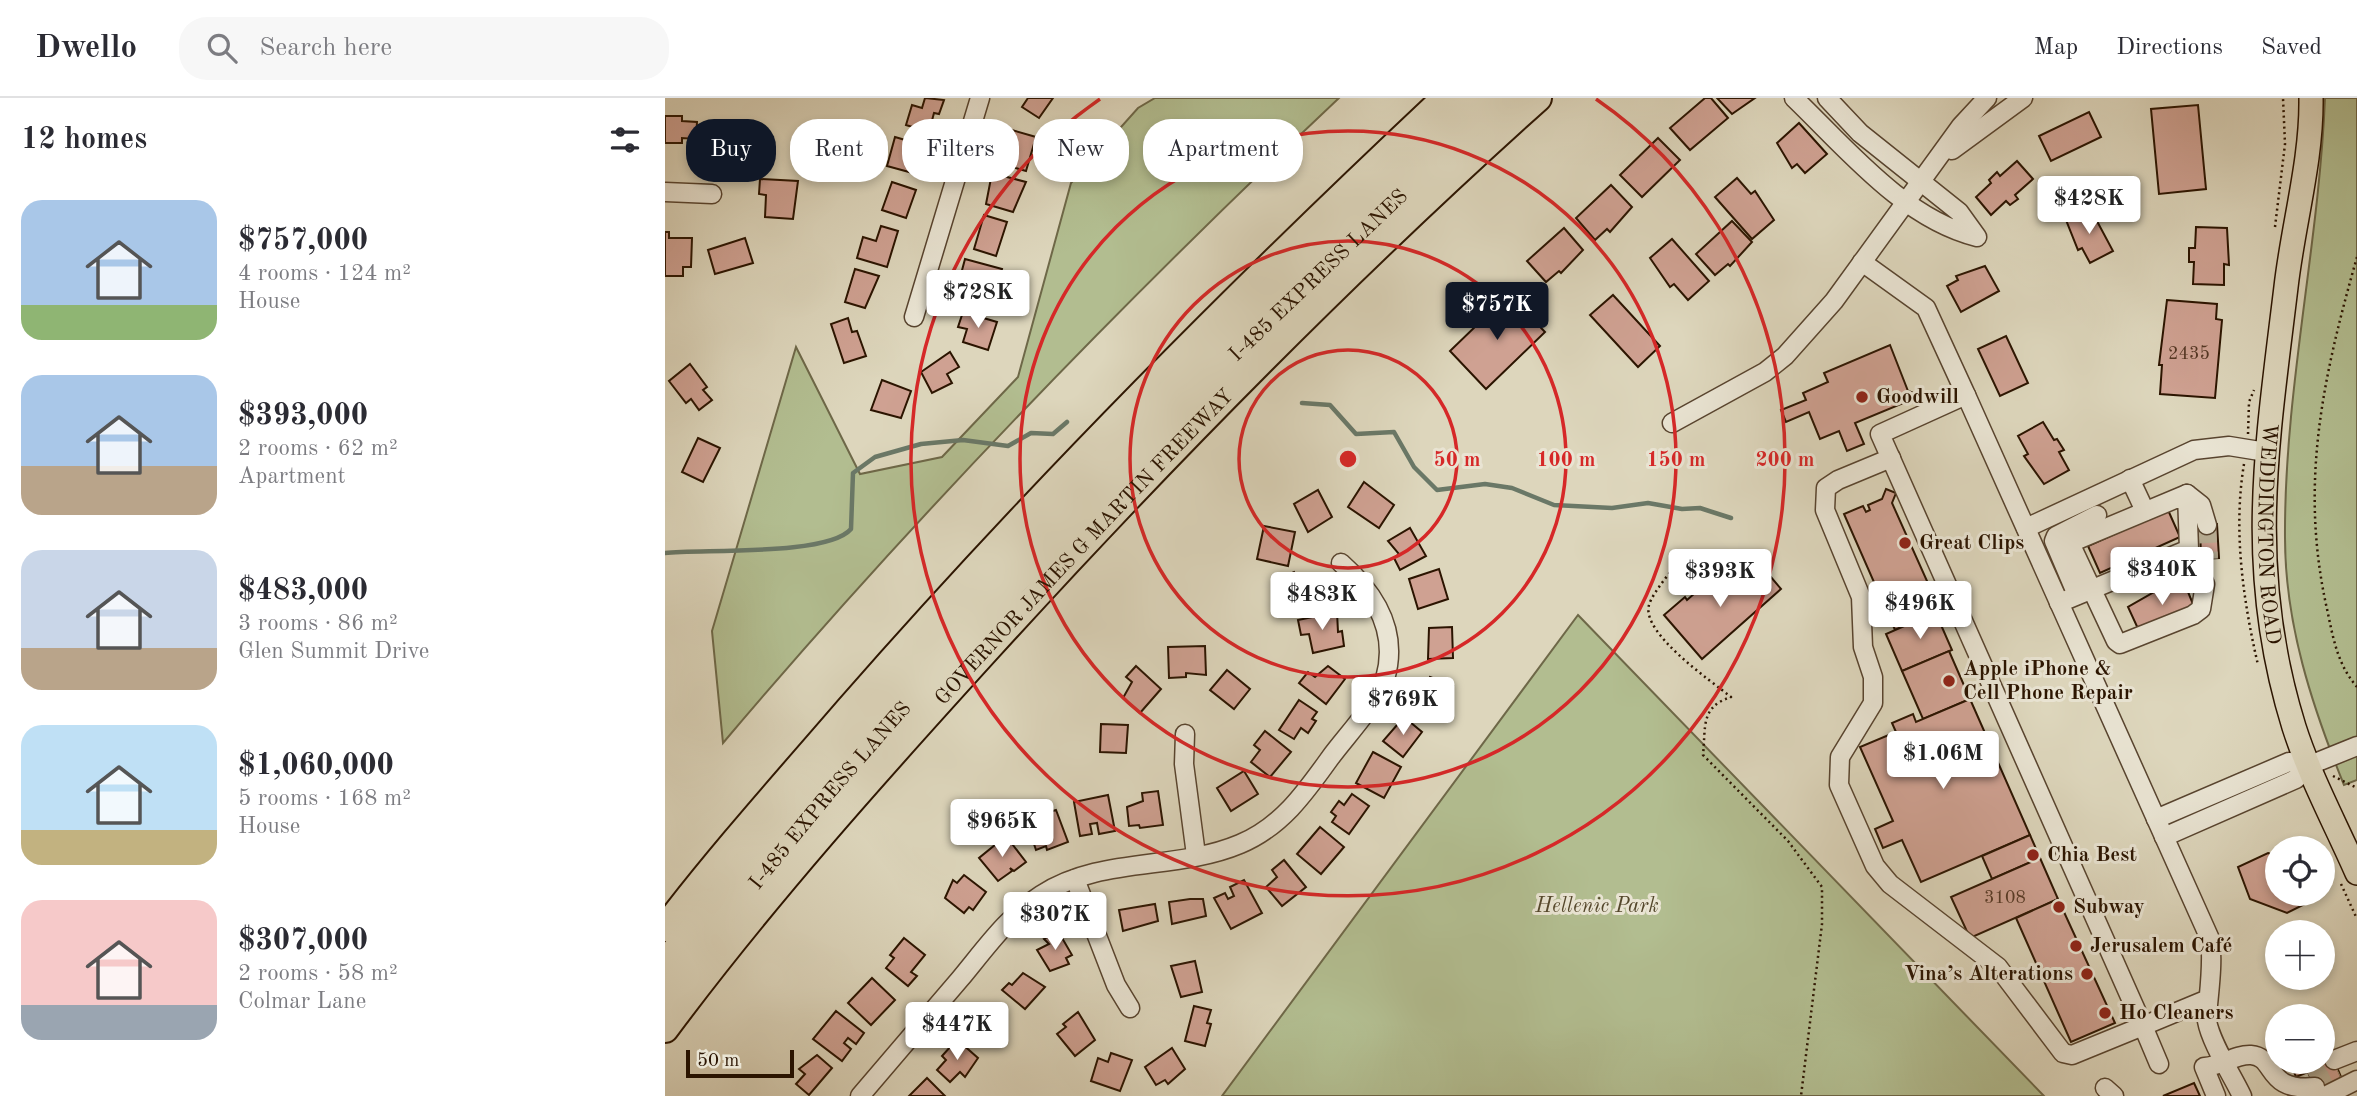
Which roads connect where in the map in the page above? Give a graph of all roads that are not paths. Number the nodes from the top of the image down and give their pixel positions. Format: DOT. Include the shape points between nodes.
graph roads {
  1 [pos="980,98"];
  2 [pos="1445,98"];
  3 [pos="1476,98"];
  4 [pos="1509,98"];
  5 [pos="1538,98"];
  6 [pos="1794,98"];
  7 [pos="1827,98"];
  8 [pos="1987,98"];
  9 [pos="2023,98"];
  10 [pos="2311,98"];
  11 [pos="1940,158"];
  12 [pos="1921,184"];
  13 [pos="665,192"];
  14 [pos="712,194"];
  15 [pos="1907,202"];
  16 [pos="1862,262"];
  17 [pos="914,317"];
  18 [pos="1966,395"];
  19 [pos="1672,423"];
  20 [pos="2266,452"];
  21 [pos="1891,458"];
  22 [pos="2130,479"];
  23 [pos="2187,494"];
  24 [pos="2089,498"];
  25 [pos="2145,512"];
  26 [pos="2100,522"];
  27 [pos="2207,525"];
  28 [pos="2026,528"];
  29 [pos="2189,549"];
  30 [pos="2209,559"];
  31 [pos="1341,563"];
  32 [pos="2205,584"];
  33 [pos="2084,592"];
  34 [pos="2059,603"];
  35 [pos="1185,734"];
  36 [pos="2357,747"];
  37 [pos="2310,765"];
  38 [pos="2156,820"];
  39 [pos="2164,837"];
  40 [pos="1196,855"];
  41 [pos="2357,873"];
  42 [pos="1075,879"];
  43 [pos="665,928"];
  44 [pos="665,962"];
  45 [pos="665,995"];
  46 [pos="2209,999"];
  47 [pos="1130,1008"];
  48 [pos="2143,1026"];
  49 [pos="665,1029"];
  50 [pos="2357,1051"];
  51 [pos="2357,1061"];
  52 [pos="2226,1062"];
  53 [pos="2159,1064"];
  54 [pos="2345,1071"];
  55 [pos="2312,1087"];
  56 [pos="860,1096"];
  57 [pos="2216,1096"];
  58 [pos="2242,1096"];
  1 -- 17 [label="street"];
  2 -- 43 [label="highway" via="1207,326 969,575 774,795"];
  3 -- 44 [label="highway, I-485 EXPRESS LANES" via="1262,301 948,626"];
  4 -- 45 [label="highway, I-485 EXPRESS LANES" via="1224,367 1015,581 832,791"];
  5 -- 49 [label="highway, GOVERNOR JAMES G MARTIN FREEWAY" via="1248,373 1090,536 911,733"];
  6 -- 15 [label="street"];
  7 -- 12 [label="street" via="1860,133"];
  8 -- 11 [label="street"];
  9 -- 11 [label="street"];
  10 -- 20 [label="main road, WEDDINGTON ROAD"];
  11 -- 12 [label="street"];
  12 -- 15 [label="street"];
  12 -- 15 [label="street" via="1959,212 1977,237 1950,231"];
  13 -- 14 [label="street"];
  15 -- 16 [label="street"];
  16 -- 18 [label="street" via="1926,308"];
  16 -- 19 [label="street" via="1785,356 1765,372"];
  18 -- 21 [label="street" via="1880,434"];
  18 -- 28 [label="street"];
  20 -- 22 [label="street" via="2208,447"];
  20 -- 37 [label="main road, WEDDINGTON ROAD" via="2262,523 2267,607 2285,695"];
  21 -- 48 [label="street"];
  21 -- 48 [label="street" via="1826,488 1825,510 1861,597 1863,647 1873,677 1873,703 1840,757 1839,785 1875,866 1890,884 1998,967 2063,1053 2072,1055"];
  22 -- 24 [label="street"];
  22 -- 25 [label="street"];
  23 -- 25 [label="street"];
  23 -- 27 [label="street" via="2201,505"];
  23 -- 29 [label="street"];
  24 -- 26 [label="street"];
  24 -- 28 [label="street"];
  25 -- 26 [label="street"];
  26 -- 33 [label="street" via="2056,536 2054,541"];
  28 -- 34 [label="street"];
  29 -- 32 [label="street"];
  29 -- 33 [label="street"];
  30 -- 32 [label="street"];
  31 -- 40 [label="street" via="1360,580 1384,617 1388,647 1385,679 1300,798 1274,825 1236,846"];
  32 -- 33 [label="street" via="2201,609 2193,615 2120,644"];
  33 -- 34 [label="street"];
  34 -- 38 [label="street"];
  35 -- 40 [label="street" via="1184,764"];
  36 -- 37 [label="street"];
  37 -- 38 [label="street" via="2289,762"];
  37 -- 39 [label="street" via="2296,779"];
  37 -- 41 [label="main road, WEDDINGTON ROAD"];
  38 -- 39 [label="street"];
  39 -- 46 [label="street" via="2210,939"];
  40 -- 42 [label="street" via="1112,868"];
  42 -- 47 [label="street" via="1116,985"];
  42 -- 56 [label="street" via="1042,894 1004,924"];
  46 -- 48 [label="street"];
  46 -- 52 [label="street" via="2206,1020"];
  48 -- 53 [label="street"];
  50 -- 54 [label="street"];
  51 -- 54 [label="street"];
  52 -- 55 [label="street" via="2253,1055 2264,1060 2279,1082"];
  52 -- 57 [label="street" via="2204,1067"];
  52 -- 58 [label="street"];
  54 -- 55 [label="street"];
}
